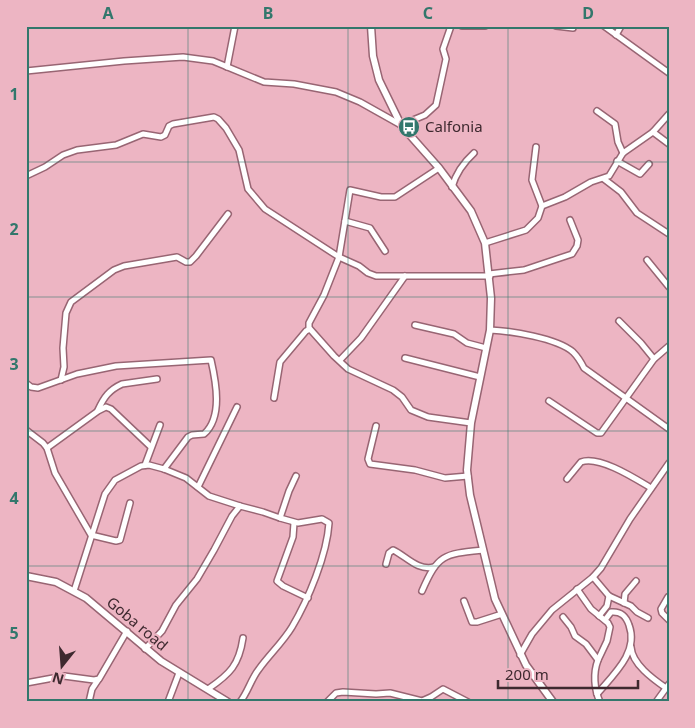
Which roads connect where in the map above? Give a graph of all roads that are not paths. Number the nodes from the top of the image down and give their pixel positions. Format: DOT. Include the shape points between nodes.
graph roads {
  1 [pos="235,26"];
  2 [pos="371,26"];
  3 [pos="451,26"];
  4 [pos="462,26"];
  5 [pos="485,26"];
  6 [pos="556,26"];
  7 [pos="604,26"];
  8 [pos="621,26"];
  9 [pos="573,28"];
  10 [pos="616,35"];
  11 [pos="227,67"];
  12 [pos="26,71"];
  13 [pos="669,73"];
  14 [pos="597,111"];
  15 [pos="669,114"];
  16 [pos="401,125"];
  17 [pos="653,132"];
  18 [pos="669,144"];
  19 [pos="536,147"];
  20 [pos="474,152"];
  21 [pos="623,153"];
  22 [pos="617,161"];
  23 [pos="649,164"];
  24 [pos="439,168"];
  25 [pos="26,176"];
  26 [pos="604,179"];
  27 [pos="452,187"];
  28 [pos="542,206"];
  29 [pos="228,214"];
  30 [pos="570,220"];
  31 [pos="345,221"];
  32 [pos="669,234"];
  33 [pos="485,243"];
  34 [pos="385,251"];
  35 [pos="339,257"];
  36 [pos="647,260"];
  37 [pos="490,275"];
  38 [pos="404,276"];
  39 [pos="669,287"];
  40 [pos="619,321"];
  41 [pos="415,325"];
  42 [pos="309,330"];
  43 [pos="490,330"];
  44 [pos="669,346"];
  45 [pos="486,348"];
  46 [pos="405,358"];
  47 [pos="654,359"];
  48 [pos="340,360"];
  49 [pos="480,377"];
  50 [pos="62,380"];
  51 [pos="157,380"];
  52 [pos="26,383"];
  53 [pos="274,398"];
  54 [pos="627,399"];
  55 [pos="550,401"];
  56 [pos="237,408"];
  57 [pos="98,411"];
  58 [pos="471,422"];
  59 [pos="160,425"];
  60 [pos="376,426"];
  61 [pos="669,429"];
  62 [pos="26,430"];
  63 [pos="151,446"];
  64 [pos="47,448"];
  65 [pos="669,463"];
  66 [pos="145,465"];
  67 [pos="164,469"];
  68 [pos="296,476"];
  69 [pos="468,476"];
  70 [pos="567,479"];
  71 [pos="198,487"];
  72 [pos="651,488"];
  73 [pos="130,503"];
  74 [pos="240,506"];
  75 [pos="280,518"];
  76 [pos="294,522"];
  77 [pos="91,535"];
  78 [pos="482,550"];
  79 [pos="386,564"];
  80 [pos="434,567"];
  81 [pos="26,576"];
  82 [pos="593,577"];
  83 [pos="636,582"];
  84 [pos="577,589"];
  85 [pos="74,591"];
  86 [pos="422,591"];
  87 [pos="608,596"];
  88 [pos="668,597"];
  89 [pos="308,598"];
  90 [pos="464,601"];
  91 [pos="624,603"];
  92 [pos="502,614"];
  93 [pos="599,616"];
  94 [pos="563,617"];
  95 [pos="648,618"];
  96 [pos="605,620"];
  97 [pos="669,620"];
  98 [pos="127,631"];
  99 [pos="242,638"];
  100 [pos="631,647"];
  101 [pos="145,649"];
  102 [pos="520,655"];
  103 [pos="598,660"];
  104 [pos="179,673"];
  105 [pos="99,679"];
  106 [pos="26,683"];
  107 [pos="667,686"];
  108 [pos="208,689"];
  109 [pos="597,694"];
  110 [pos="416,701"];
  111 [pos="89,702"];
  112 [pos="168,702"];
  113 [pos="228,702"];
  114 [pos="240,702"];
  115 [pos="327,702"];
  116 [pos="468,702"];
  117 [pos="553,702"];
  118 [pos="600,702"];
  119 [pos="656,702"];
  1 -- 11 [label="street"];
  2 -- 16 [label="street" via="372,56 379,80"];
  3 -- 16 [label="street" via="443,49 446,59 436,105 425,115"];
  4 -- 5 [label="street"];
  6 -- 9 [label="street"];
  7 -- 10 [label="street"];
  8 -- 10 [label="street"];
  10 -- 13 [label="street"];
  11 -- 12 [label="street" via="213,61 183,57"];
  11 -- 16 [label="street" via="264,82 336,92"];
  14 -- 21 [label="street" via="615,124"];
  15 -- 17 [label="street"];
  16 -- 24 [label="street"];
  17 -- 18 [label="street"];
  17 -- 21 [label="street"];
  19 -- 28 [label="street" via="532,180"];
  20 -- 27 [label="street" via="460,169"];
  21 -- 22 [label="street"];
  22 -- 23 [label="street" via="640,174"];
  22 -- 26 [label="street"];
  24 -- 27 [label="street"];
  24 -- 31 [label="street" via="395,197 350,190"];
  25 -- 35 [label="street" via="63,154 116,145 143,134 162,137 173,124 214,116 226,128 239,150 246,183 254,197 276,216"];
  26 -- 28 [label="street"];
  26 -- 32 [label="street" via="621,192 637,213"];
  27 -- 33 [label="street" via="472,211"];
  28 -- 33 [label="street" via="538,218 526,230"];
  29 -- 50 [label="street" via="190,262 177,257 124,266 71,302 66,313"];
  30 -- 37 [label="street" via="578,240 572,254 524,270"];
  31 -- 34 [label="street" via="370,228"];
  31 -- 35 [label="street"];
  33 -- 37 [label="street"];
  35 -- 38 [label="street" via="372,275"];
  35 -- 42 [label="street" via="309,323"];
  36 -- 39 [label="street"];
  37 -- 38 [label="street"];
  37 -- 43 [label="street"];
  38 -- 48 [label="street" via="361,338"];
  40 -- 47 [label="street"];
  41 -- 45 [label="street" via="454,334 467,343"];
  42 -- 48 [label="street"];
  42 -- 53 [label="street" via="280,362"];
  43 -- 45 [label="street"];
  43 -- 54 [label="street" via="529,335 567,348 584,368"];
  44 -- 47 [label="street"];
  45 -- 49 [label="street"];
  46 -- 49 [label="street"];
  47 -- 54 [label="street"];
  48 -- 58 [label="street" via="353,372 398,394 416,414"];
  49 -- 58 [label="street"];
  50 -- 52 [label="street" via="38,388"];
  50 -- 67 [label="street" via="116,366 211,360 216,406 213,422 204,434 188,438"];
  51 -- 57 [label="street" via="122,384 108,393"];
  54 -- 55 [label="street" via="599,434"];
  54 -- 61 [label="street"];
  56 -- 71 [label="street"];
  57 -- 63 [label="street" via="104,407 111,409"];
  57 -- 64 [label="street"];
  58 -- 69 [label="street"];
  59 -- 63 [label="street"];
  60 -- 69 [label="street" via="368,459 370,464 445,478"];
  62 -- 64 [label="street"];
  63 -- 66 [label="street"];
  64 -- 77 [label="street" via="55,473"];
  65 -- 72 [label="street"];
  66 -- 67 [label="street"];
  66 -- 77 [label="street" via="115,480"];
  67 -- 71 [label="street"];
  68 -- 75 [label="street"];
  69 -- 78 [label="street"];
  70 -- 72 [label="street" via="581,462 591,461 618,468"];
  71 -- 74 [label="street" via="209,496"];
  72 -- 82 [label="street"];
  73 -- 77 [label="street" via="120,540"];
  74 -- 75 [label="street"];
  74 -- 101 [label="street" via="197,579"];
  75 -- 76 [label="street"];
  76 -- 89 [label="street" via="293,536 277,580"];
  76 -- 89 [label="street" via="322,519 329,523"];
  77 -- 85 [label="street"];
  78 -- 80 [label="street" via="450,554"];
  78 -- 92 [label="street"];
  79 -- 80 [label="street" via="393,550 420,566"];
  80 -- 86 [label="street"];
  81 -- 85 [label="street, Goba road" via="56,582"];
  82 -- 84 [label="street"];
  82 -- 87 [label="street"];
  83 -- 91 [label="street" via="625,594"];
  84 -- 93 [label="street"];
  84 -- 102 [label="street" via="552,610"];
  85 -- 98 [label="street, Goba road"];
  87 -- 91 [label="street"];
  87 -- 93 [label="street" via="607,606"];
  88 -- 97 [label="street" via="661,609"];
  89 -- 114 [label="street"];
  90 -- 92 [label="street" via="472,622"];
  91 -- 95 [label="street"];
  92 -- 102 [label="street"];
  93 -- 96 [label="street"];
  94 -- 103 [label="street" via="575,636"];
  96 -- 100 [label="street" via="611,612 623,614 632,634"];
  96 -- 103 [label="street" via="610,633"];
  98 -- 101 [label="street, Goba road"];
  98 -- 105 [label="street"];
  99 -- 108 [label="street" via="235,665"];
  100 -- 107 [label="street" via="637,661 654,680"];
  100 -- 109 [label="street"];
  101 -- 104 [label="street, Goba road"];
  102 -- 117 [label="street"];
  103 -- 109 [label="street" via="594,677"];
  104 -- 108 [label="street, Goba road"];
  104 -- 112 [label="street"];
  105 -- 106 [label="street" via="64,676"];
  105 -- 111 [label="street"];
  107 -- 119 [label="street"];
  108 -- 113 [label="street, Goba road"];
  109 -- 118 [label="street"];
  110 -- 115 [label="street" via="390,693 343,692 336,693"];
  110 -- 116 [label="street" via="443,689"];
}
